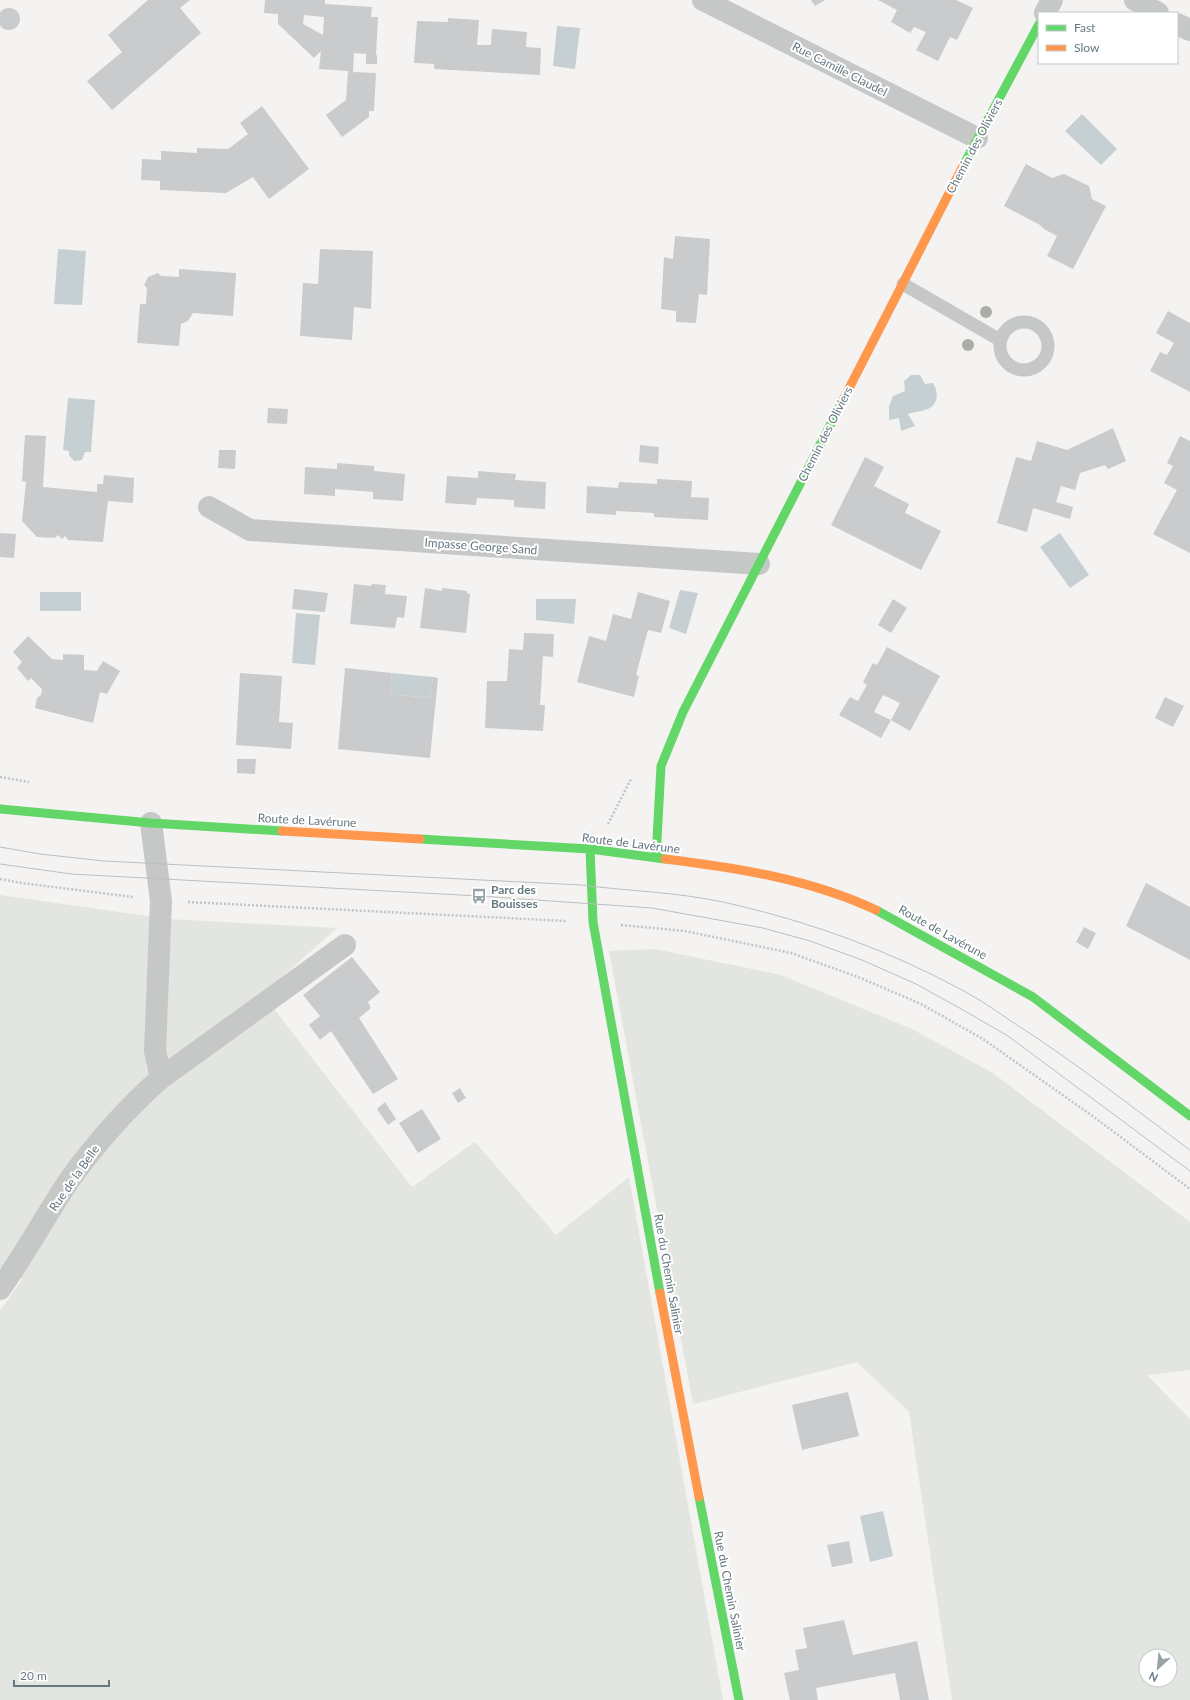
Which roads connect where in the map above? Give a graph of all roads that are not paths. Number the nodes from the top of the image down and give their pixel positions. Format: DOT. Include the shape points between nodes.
graph roads {
  1 [pos="703,0"];
  2 [pos="1052,0"];
  3 [pos="1135,0"];
  4 [pos="1046,12"];
  5 [pos="1156,12"];
  6 [pos="1178,24"];
  7 [pos="1038,26"];
  8 [pos="1190,30"];
  9 [pos="978,138"];
  10 [pos="903,284"];
  11 [pos="1000,340"];
  12 [pos="209,507"];
  13 [pos="759,564"];
  14 [pos="0,809"];
  15 [pos="151,823"];
  16 [pos="590,849"];
  17 [pos="656,858"];
  18 [pos="344,945"];
  19 [pos="162,1078"];
  20 [pos="1190,1116"];
  21 [pos="0,1289"];
  22 [pos="739,1700"];
  1 -- 9 [label="street, Rue Camille Claudel"];
  2 -- 4 [label="street"];
  3 -- 5 [label="street"];
  6 -- 8 [label="street"];
  7 -- 9 [label="street, Chemin des Oliviers"];
  9 -- 10 [label="street, Chemin des Oliviers"];
  10 -- 11 [label="lane"];
  10 -- 13 [label="street, Chemin des Oliviers"];
  12 -- 13 [label="street, Impasse George Sand" via="250,530"];
  13 -- 17 [label="street, Chemin des Oliviers" via="667,748 661,766"];
  14 -- 15 [label="street, Route de Lavérune"];
  15 -- 16 [label="street, Route de Lavérune"];
  15 -- 19 [label="street" via="161,901 155,1051"];
  16 -- 17 [label="street, Route de Lavérune"];
  16 -- 22 [label="street, Rue du Chemin Salinier" via="593,922 674,1371"];
  17 -- 20 [label="street, Route de Lavérune" via="743,869 848,897 884,914 1033,997"];
  18 -- 19 [label="street, Rue de la Belle"];
  19 -- 21 [label="street, Rue de la Belle" via="132,1103 102,1137 70,1180"];
}
